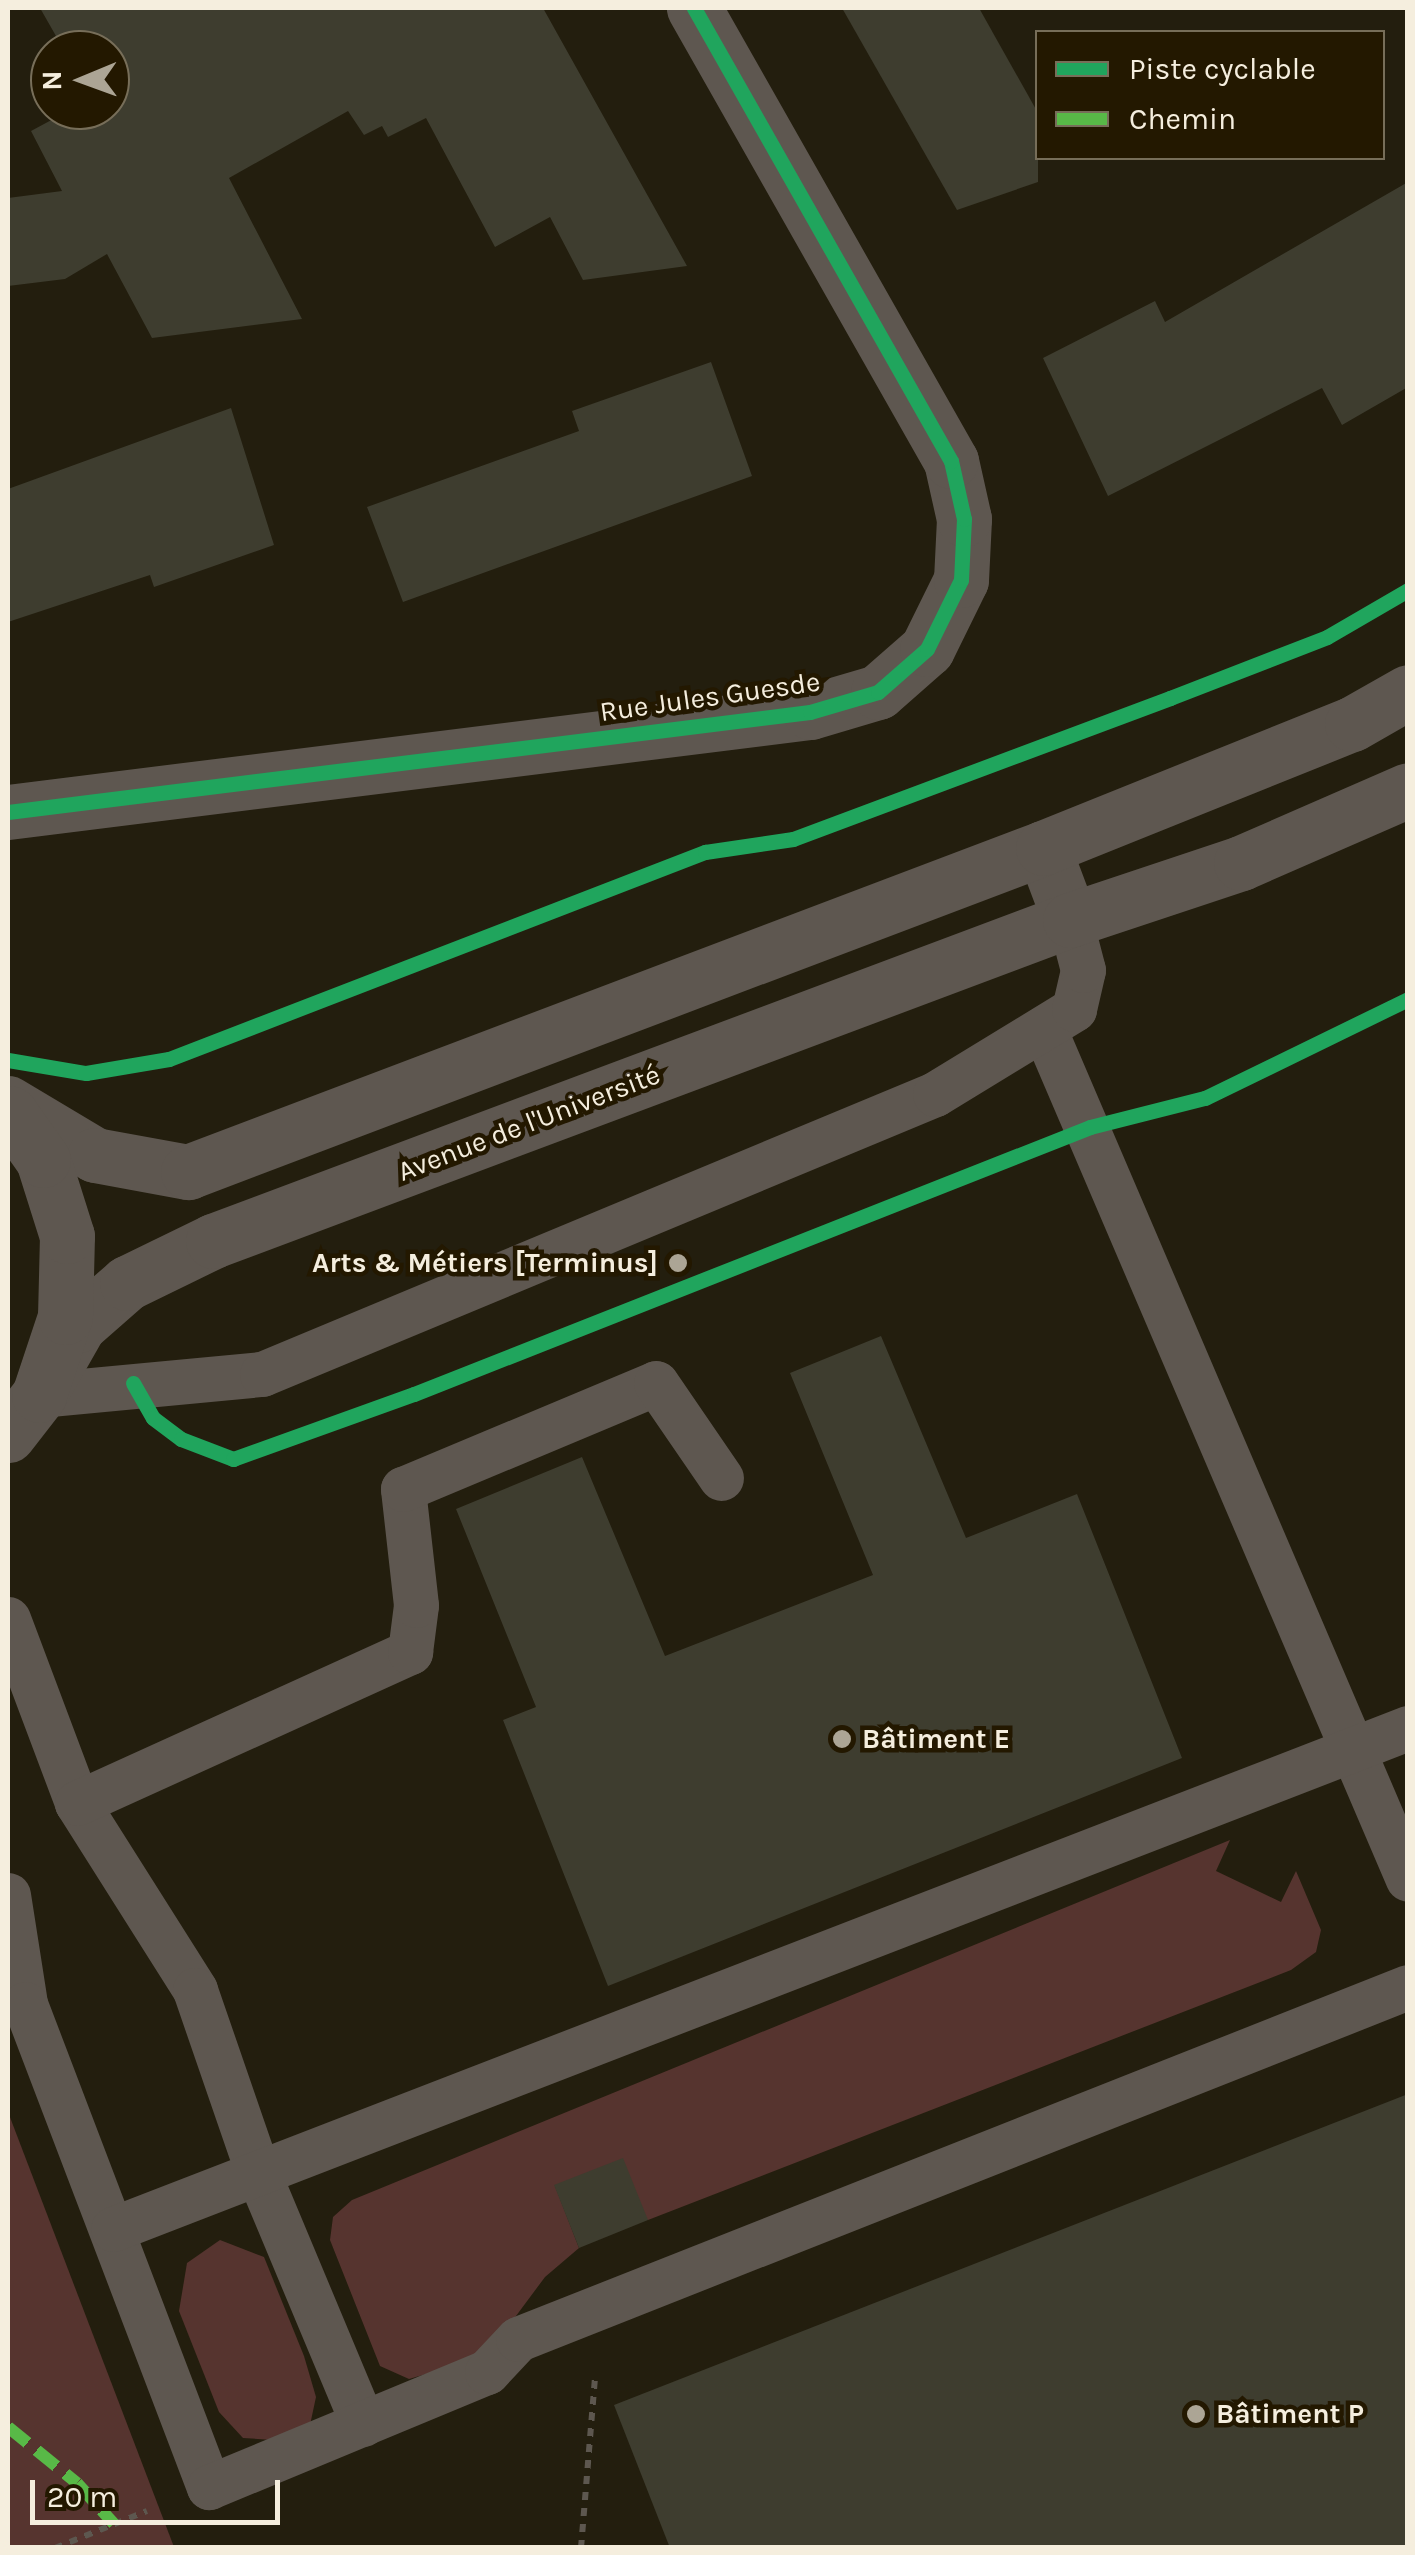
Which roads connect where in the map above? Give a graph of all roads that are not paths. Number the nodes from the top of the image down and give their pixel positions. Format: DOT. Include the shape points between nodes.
graph roads {
  1 [pos="694,8"];
  2 [pos="1408,692"];
  3 [pos="1408,790"];
  4 [pos="8,812"];
  5 [pos="1044,848"];
  6 [pos="1070,920"];
  7 [pos="1045,1031"];
  8 [pos="8,1106"];
  9 [pos="23,1415"];
  10 [pos="721,1478"];
  11 [pos="8,1620"];
  12 [pos="1408,1728"];
  13 [pos="1356,1748"];
  14 [pos="77,1803"];
  15 [pos="1408,1880"];
  16 [pos="8,1895"];
  17 [pos="1408,1987"];
  18 [pos="258,2174"];
  19 [pos="113,2229"];
  20 [pos="362,2424"];
  1 -- 4 [label="street, Rue Jules Guesde" via="950,461 964,520 961,580 928,649 878,692 810,712"];
  2 -- 5 [label="street" via="1352,724"];
  3 -- 6 [label="street, Avenue de l'Université" via="1241,863"];
  5 -- 6 [label="street"];
  5 -- 8 [label="street" via="188,1172 94,1155"];
  6 -- 7 [label="lane" via="1083,970 1074,1009"];
  6 -- 9 [label="street, Avenue de l'Université" via="213,1241 115,1293 80,1325"];
  7 -- 9 [label="lane" via="935,1094 262,1374"];
  7 -- 13 [label="lane"];
  8 -- 9 [label="street" via="43,1160 67,1236 66,1318"];
  10 -- 14 [label="lane" via="656,1383 403,1488 416,1605 410,1652"];
  11 -- 14 [label="lane"];
  12 -- 13 [label="lane"];
  13 -- 15 [label="lane"];
  13 -- 18 [label="lane"];
  14 -- 18 [label="lane" via="195,1990"];
  16 -- 19 [label="lane" via="24,2004"];
  17 -- 20 [label="lane" via="518,2339 487,2372"];
  18 -- 19 [label="lane"];
  18 -- 20 [label="lane"];
  19 -- 20 [label="lane" via="210,2487"];
}
